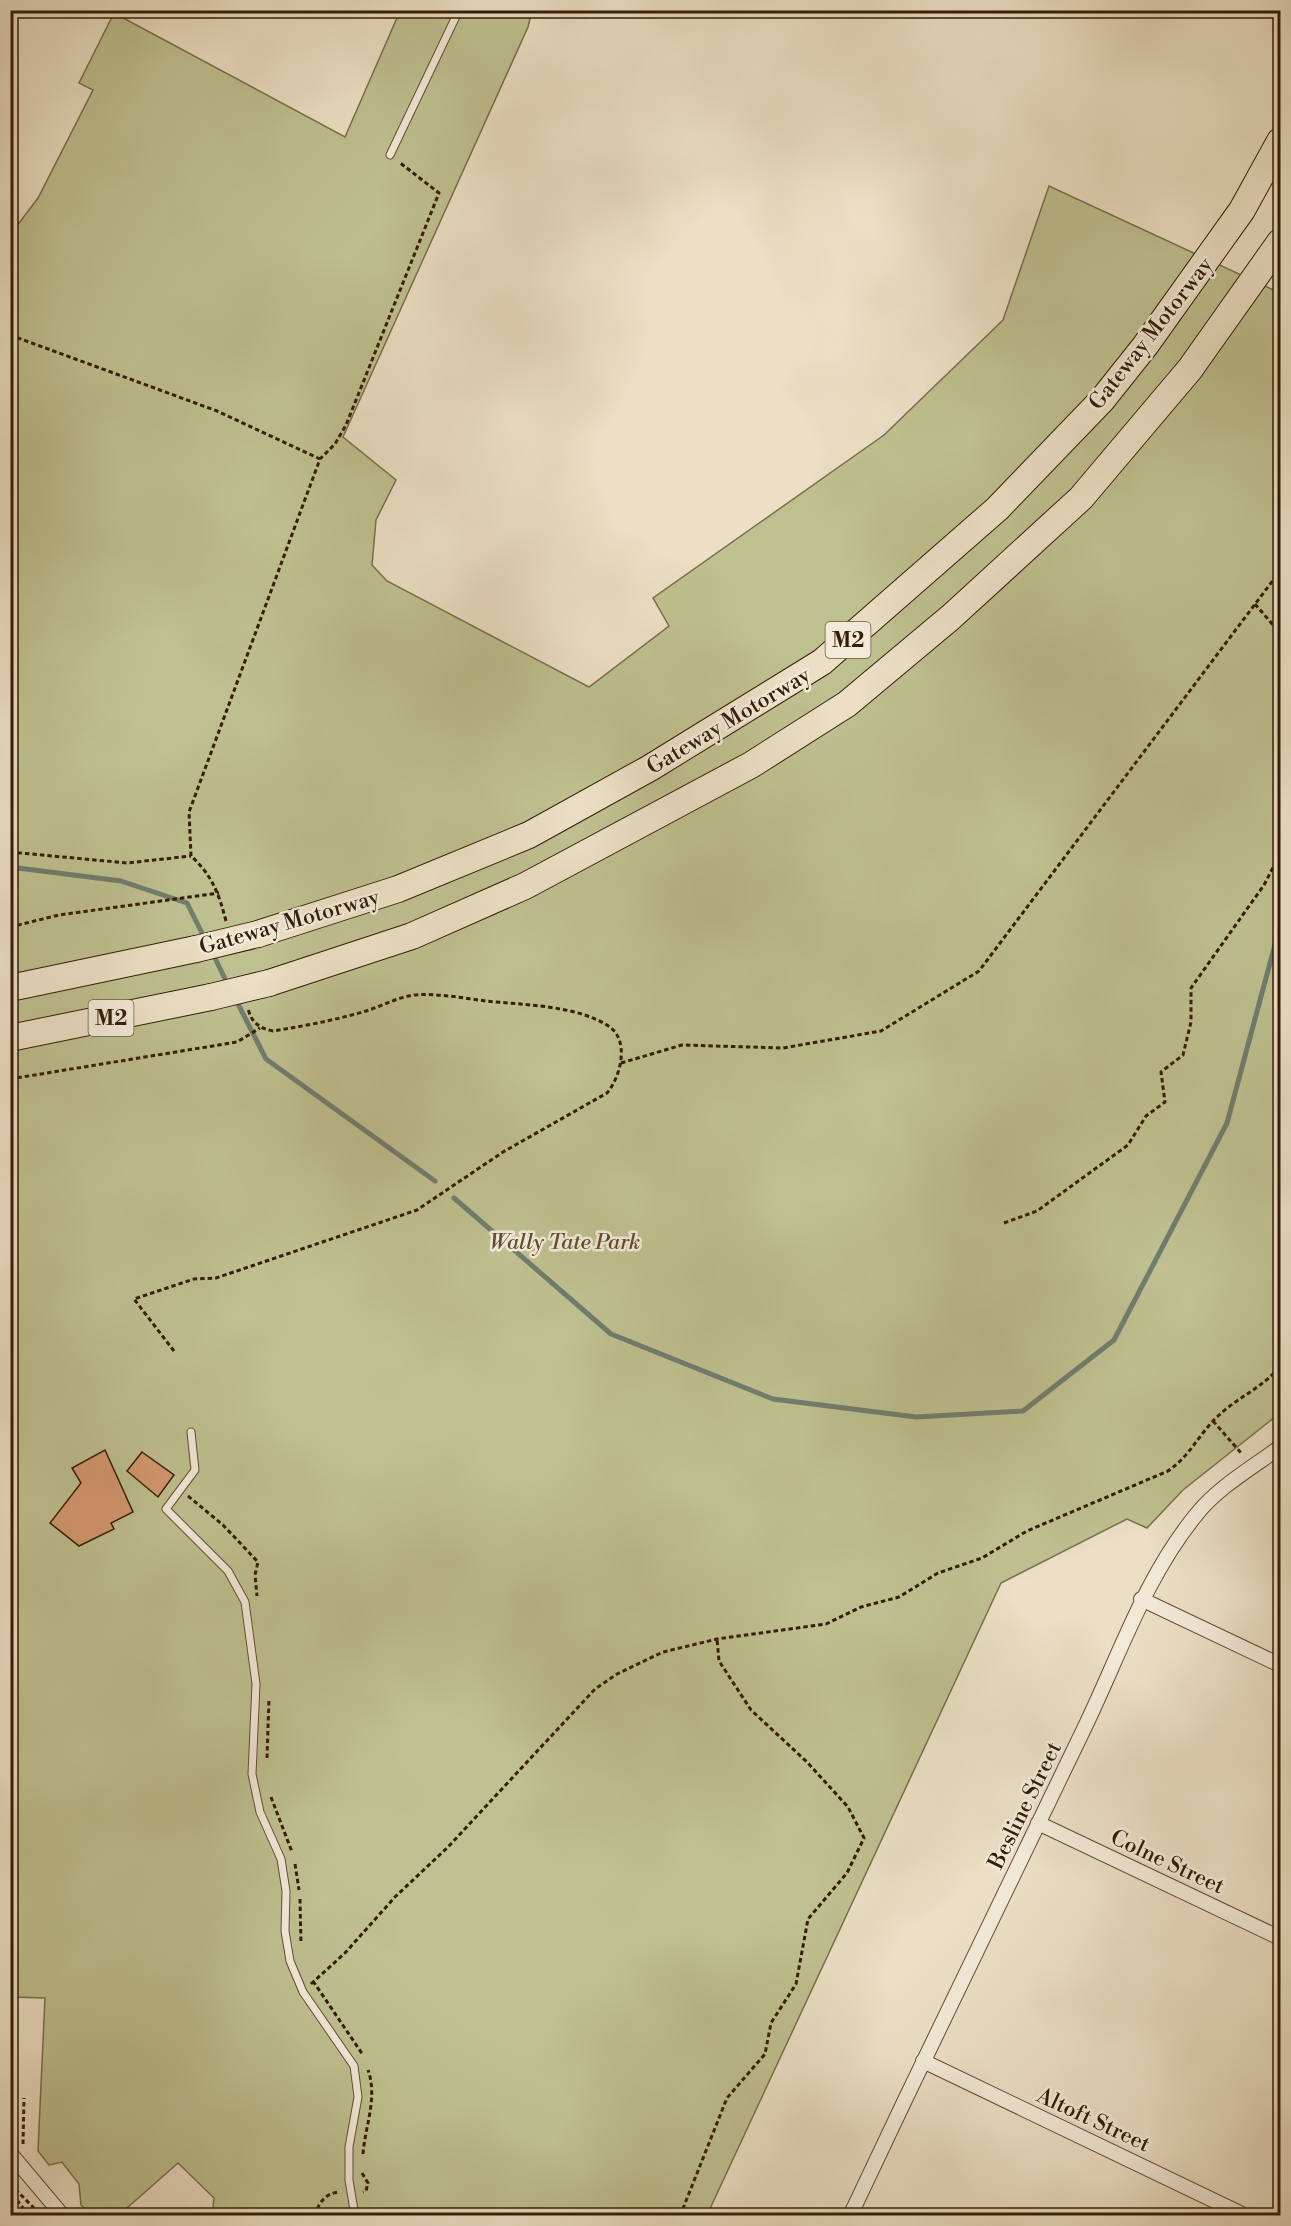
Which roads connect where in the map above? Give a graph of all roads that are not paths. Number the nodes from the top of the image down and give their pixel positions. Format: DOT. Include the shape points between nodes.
graph roads {
  1 [pos="459,10"];
  2 [pos="1281,141"];
  3 [pos="390,155"];
  4 [pos="1281,242"];
  5 [pos="10,988"];
  6 [pos="10,1038"];
  7 [pos="191,1432"];
  8 [pos="1281,1447"];
  9 [pos="1141,1599"];
  10 [pos="1281,1665"];
  11 [pos="1038,1822"];
  12 [pos="1281,1938"];
  13 [pos="923,2061"];
  14 [pos="10,2153"];
  15 [pos="63,2216"];
  16 [pos="355,2216"];
  17 [pos="850,2216"];
  18 [pos="1246,2216"];
  1 -- 3 [label="lane"];
  2 -- 5 [label="highway, Gateway Motorway / M2, bridge" via="1242,210 1102,400 997,508 822,662 650,768 529,835 398,889 258,934"];
  4 -- 6 [label="highway, M2, bridge" via="1190,369 1081,498 847,704 751,765 525,886 412,936 269,984"];
  7 -- 16 [label="lane" via="195,1470 166,1509 228,1570 245,1602 256,1684 252,1774 260,1812 280,1859 286,1891 288,1951 303,1992 354,2066 358,2097 349,2147 349,2180"];
  8 -- 9 [label="street, Besline Street" via="1197,1513"];
  9 -- 10 [label="street"];
  9 -- 11 [label="street, Besline Street" via="1093,1711"];
  11 -- 12 [label="street, Colne Street"];
  11 -- 13 [label="street, Besline Street"];
  13 -- 17 [label="street, Besline Street"];
  13 -- 18 [label="street, Altoft Street"];
  14 -- 15 [label="street"];
}
